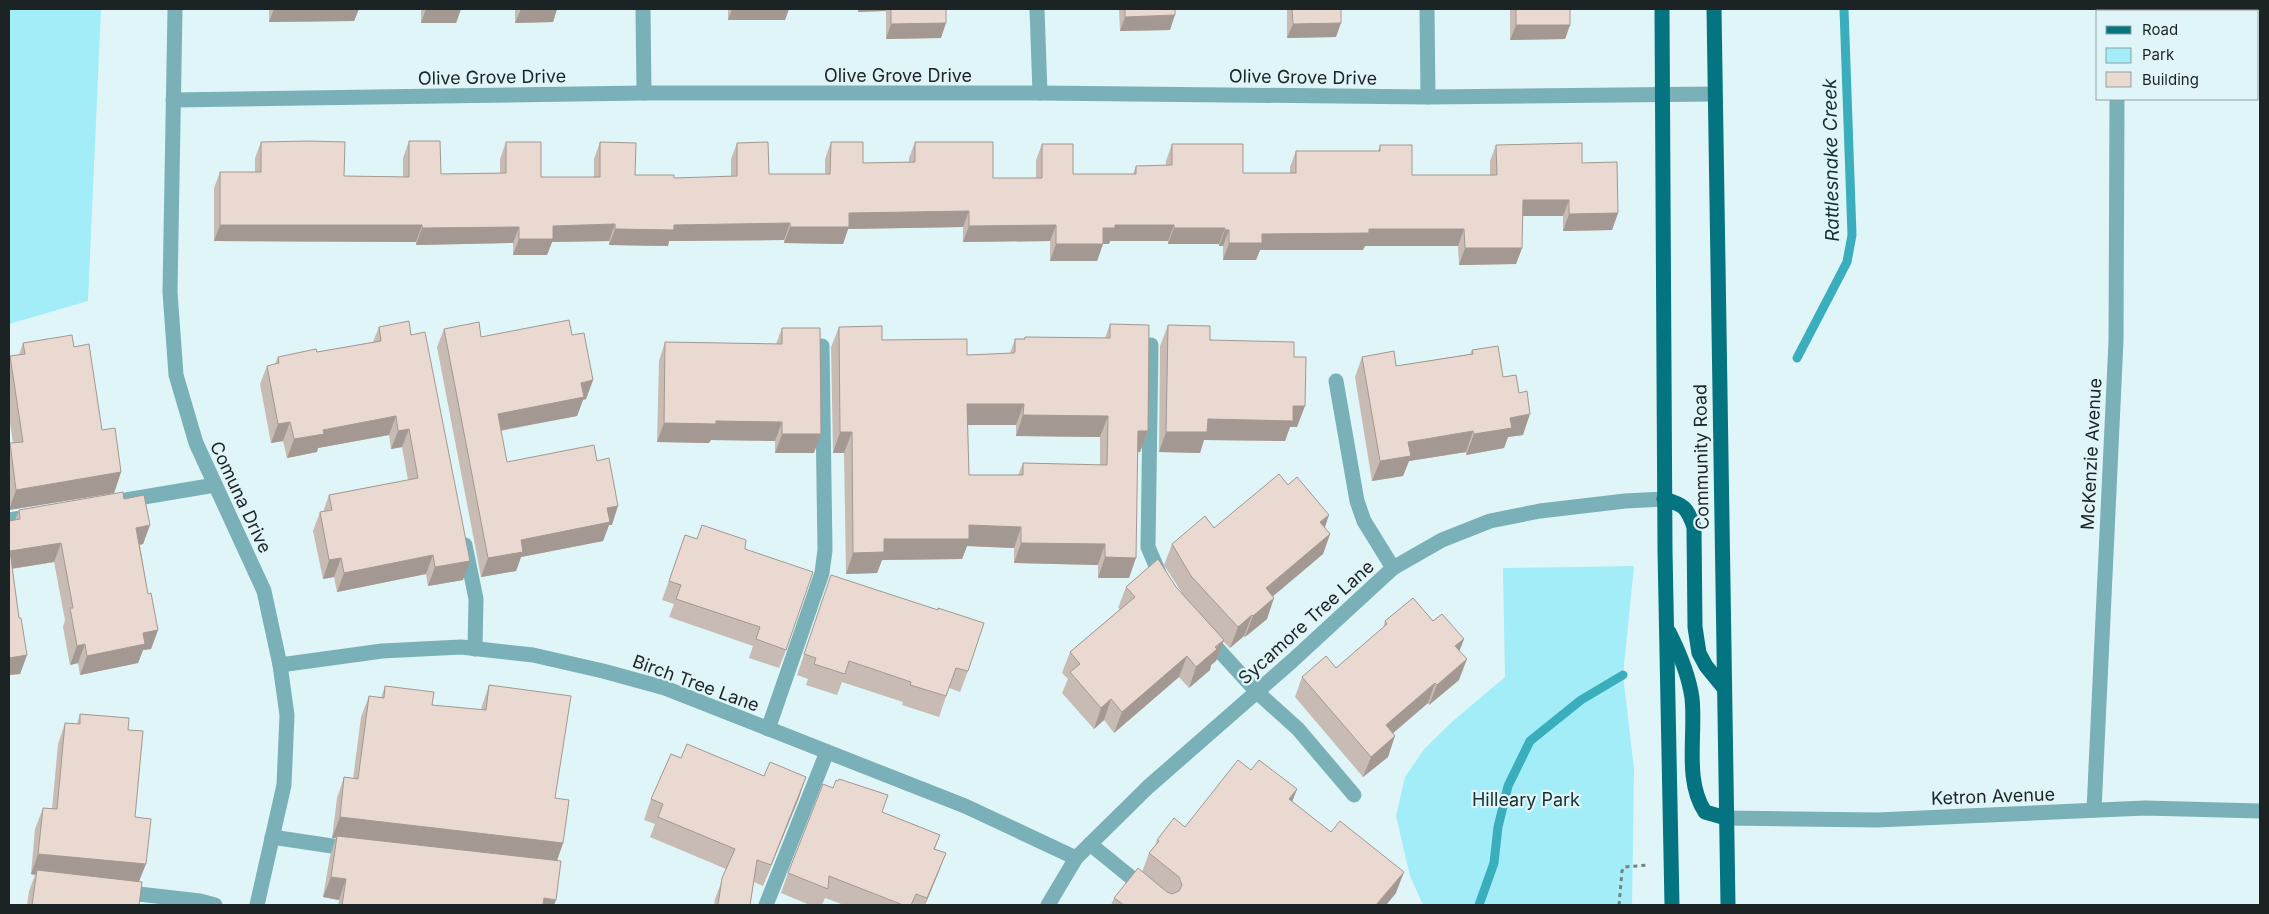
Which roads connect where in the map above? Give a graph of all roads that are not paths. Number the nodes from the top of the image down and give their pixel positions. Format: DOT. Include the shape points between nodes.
graph roads {
  1 [pos="175,9"];
  2 [pos="643,9"];
  3 [pos="1037,9"];
  4 [pos="1427,9"];
  5 [pos="1662,9"];
  6 [pos="1714,9"];
  7 [pos="644,94"];
  8 [pos="1040,94"];
  9 [pos="1662,94"];
  10 [pos="1714,94"];
  11 [pos="1428,97"];
  12 [pos="173,100"];
  13 [pos="2117,100"];
  14 [pos="1151,345"];
  15 [pos="822,346"];
  16 [pos="1336,381"];
  17 [pos="215,485"];
  18 [pos="1664,499"];
  19 [pos="107,504"];
  20 [pos="48,513"];
  21 [pos="9,520"];
  22 [pos="462,531"];
  23 [pos="1393,568"];
  24 [pos="1171,594"];
  25 [pos="1194,623"];
  26 [pos="1666,626"];
  27 [pos="475,649"];
  28 [pos="280,665"];
  29 [pos="1724,688"];
  30 [pos="1256,692"];
  31 [pos="768,729"];
  32 [pos="827,752"];
  33 [pos="1354,795"];
  34 [pos="2094,810"];
  35 [pos="2260,810"];
  36 [pos="1726,818"];
  37 [pos="272,837"];
  38 [pos="1090,844"];
  39 [pos="371,852"];
  40 [pos="1076,858"];
  41 [pos="111,891"];
  42 [pos="215,905"];
  43 [pos="257,905"];
  44 [pos="766,905"];
  45 [pos="1048,905"];
  46 [pos="1165,905"];
  47 [pos="1672,905"];
  48 [pos="1728,905"];
  1 -- 12 [label="street"];
  2 -- 7 [label="street"];
  3 -- 8 [label="street"];
  4 -- 11 [label="street"];
  5 -- 9 [label="main road, Community Road"];
  6 -- 10 [label="main road, Community Road"];
  7 -- 8 [label="street, Olive Grove Drive"];
  7 -- 12 [label="street, Olive Grove Drive"];
  8 -- 11 [label="street, Olive Grove Drive"];
  9 -- 10 [label="street, Olive Grove Drive"];
  9 -- 11 [label="street, Olive Grove Drive"];
  9 -- 18 [label="main road, Community Road"];
  10 -- 29 [label="main road, Community Road"];
  12 -- 17 [label="street, Comuna Drive" via="170,292 176,375 196,443"];
  13 -- 34 [label="street, McKenzie Avenue" via="2116,341"];
  14 -- 24 [label="street" via="1148,547 1157,572"];
  15 -- 31 [label="street" via="825,550 822,573"];
  16 -- 23 [label="street" via="1357,501 1364,521"];
  17 -- 19 [label="street"];
  17 -- 28 [label="street, Comuna Drive" via="264,591"];
  18 -- 23 [label="street, Sycamore Tree Lane" via="1540,511 1490,521 1442,540"];
  18 -- 26 [label="main road, Community Road"];
  18 -- 29 [label="main road" via="1682,504 1689,512 1694,527 1695,627 1699,653"];
  20 -- 21 [label="street"];
  22 -- 27 [label="street" via="476,600"];
  23 -- 30 [label="street, Sycamore Tree Lane"];
  25 -- 30 [label="street"];
  26 -- 36 [label="main road" via="1689,682 1698,802 1705,812"];
  26 -- 47 [label="main road, Community Road"];
  27 -- 28 [label="street, Birch Tree Lane" via="382,651"];
  27 -- 31 [label="street, Birch Tree Lane" via="533,655 603,671 665,688"];
  28 -- 37 [label="street, Comuna Drive" via="287,715 284,785"];
  29 -- 36 [label="main road, Community Road"];
  30 -- 33 [label="street" via="1298,729"];
  30 -- 38 [label="street, Sycamore Tree Lane" via="1148,787"];
  31 -- 32 [label="street, Birch Tree Lane"];
  32 -- 40 [label="street, Birch Tree Lane" via="966,806"];
  32 -- 44 [label="street"];
  34 -- 35 [label="street, Ketron Avenue"];
  34 -- 36 [label="street, Ketron Avenue" via="1877,820"];
  36 -- 48 [label="main road, Community Road"];
  37 -- 39 [label="street"];
  37 -- 43 [label="street, Comuna Drive"];
  38 -- 40 [label="street, Sycamore Tree Lane"];
  38 -- 46 [label="street"];
  40 -- 45 [label="street, Sycamore Tree Lane"];
  41 -- 42 [label="street"];
}
